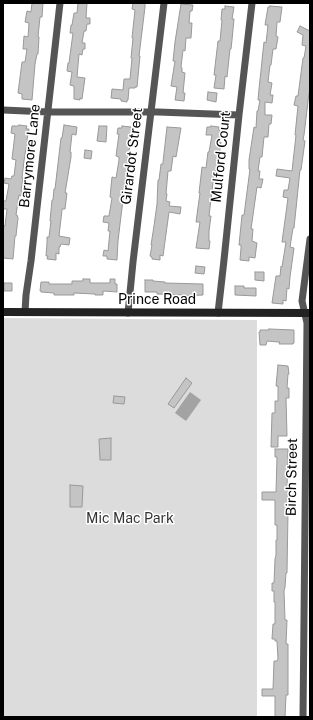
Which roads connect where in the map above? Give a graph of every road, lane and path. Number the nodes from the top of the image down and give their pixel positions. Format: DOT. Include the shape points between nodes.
graph roads {
  1 [pos="60,3"];
  2 [pos="164,3"];
  3 [pos="252,3"];
  4 [pos="3,110"];
  5 [pos="48,112"];
  6 [pos="150,112"];
  7 [pos="238,115"];
  8 [pos="310,239"];
  9 [pos="3,312"];
  10 [pos="25,312"];
  11 [pos="128,312"];
  12 [pos="218,313"];
  13 [pos="307,314"];
  14 [pos="303,717"];
  1 -- 5 [label="street, Barrymore Lane"];
  2 -- 6 [label="street, Girardot Street"];
  3 -- 7 [label="street, Mulford Court"];
  4 -- 5 [label="street"];
  5 -- 6 [label="street"];
  5 -- 10 [label="street, Barrymore Lane"];
  6 -- 7 [label="street"];
  6 -- 11 [label="street, Girardot Street"];
  7 -- 12 [label="street, Mulford Court"];
  8 -- 13 [label="street, Birch Street" via="302,301"];
  9 -- 10 [label="street, Prince Road"];
  10 -- 11 [label="street, Prince Road"];
  11 -- 12 [label="street, Prince Road"];
  12 -- 13 [label="street, Prince Road"];
  13 -- 14 [label="street, Birch Street"];
}
